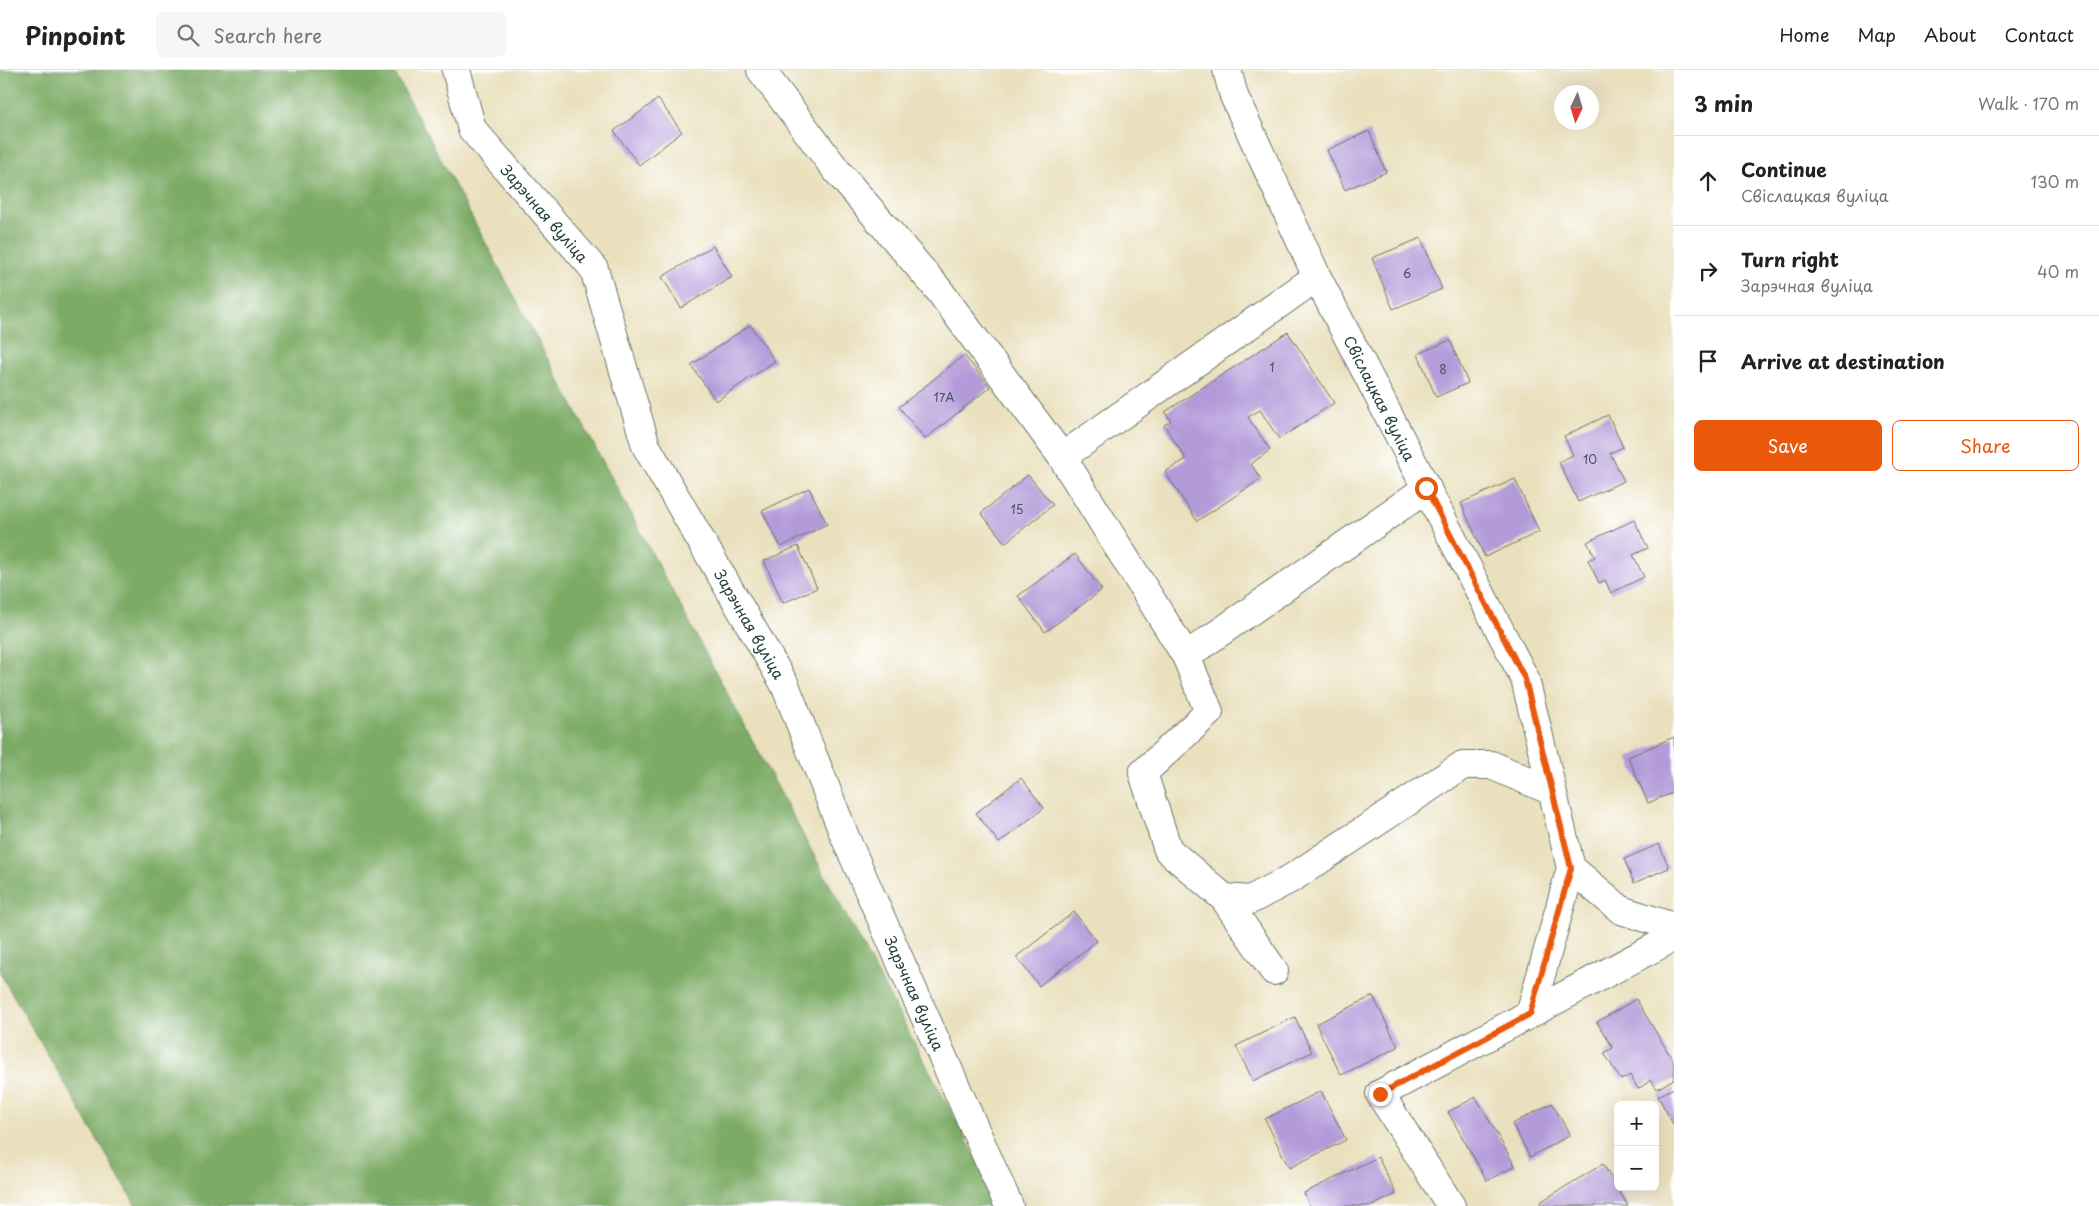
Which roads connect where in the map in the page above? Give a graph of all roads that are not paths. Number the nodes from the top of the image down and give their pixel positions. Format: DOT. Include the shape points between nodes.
graph roads {
  1 [pos="456,70"];
  2 [pos="761,70"];
  3 [pos="1227,70"];
  4 [pos="1317,277"];
  5 [pos="1062,457"];
  6 [pos="1426,488"];
  7 [pos="1186,656"];
  8 [pos="1552,791"];
  9 [pos="1571,868"];
  10 [pos="1224,898"];
  11 [pos="1674,927"];
  12 [pos="1674,937"];
  13 [pos="1274,971"];
  14 [pos="1530,1014"];
  15 [pos="1010,1206"];
  16 [pos="1452,1206"];
  1 -- 15 [label="street, Зарэчная вуліца" via="472,129 594,269 646,446 785,685 845,837"];
  2 -- 5 [label="street" via="837,171 938,289"];
  3 -- 4 [label="street, Свіслацкая вуліца" via="1234,96"];
  4 -- 5 [label="street"];
  4 -- 6 [label="street, Свіслацкая вуліца"];
  5 -- 7 [label="street"];
  6 -- 7 [label="street"];
  6 -- 8 [label="street, Свіслацкая вуліца" via="1525,679"];
  7 -- 10 [label="street" via="1209,712 1143,773 1168,850"];
  8 -- 9 [label="street, Свіслацкая вуліца"];
  8 -- 10 [label="street" via="1491,766 1463,765 1292,878 1250,900"];
  9 -- 11 [label="street" via="1621,910"];
  9 -- 14 [label="street, Свіслацкая вуліца"];
  10 -- 13 [label="street"];
  12 -- 14 [label="street"];
  14 -- 16 [label="street" via="1380,1094"];
}
